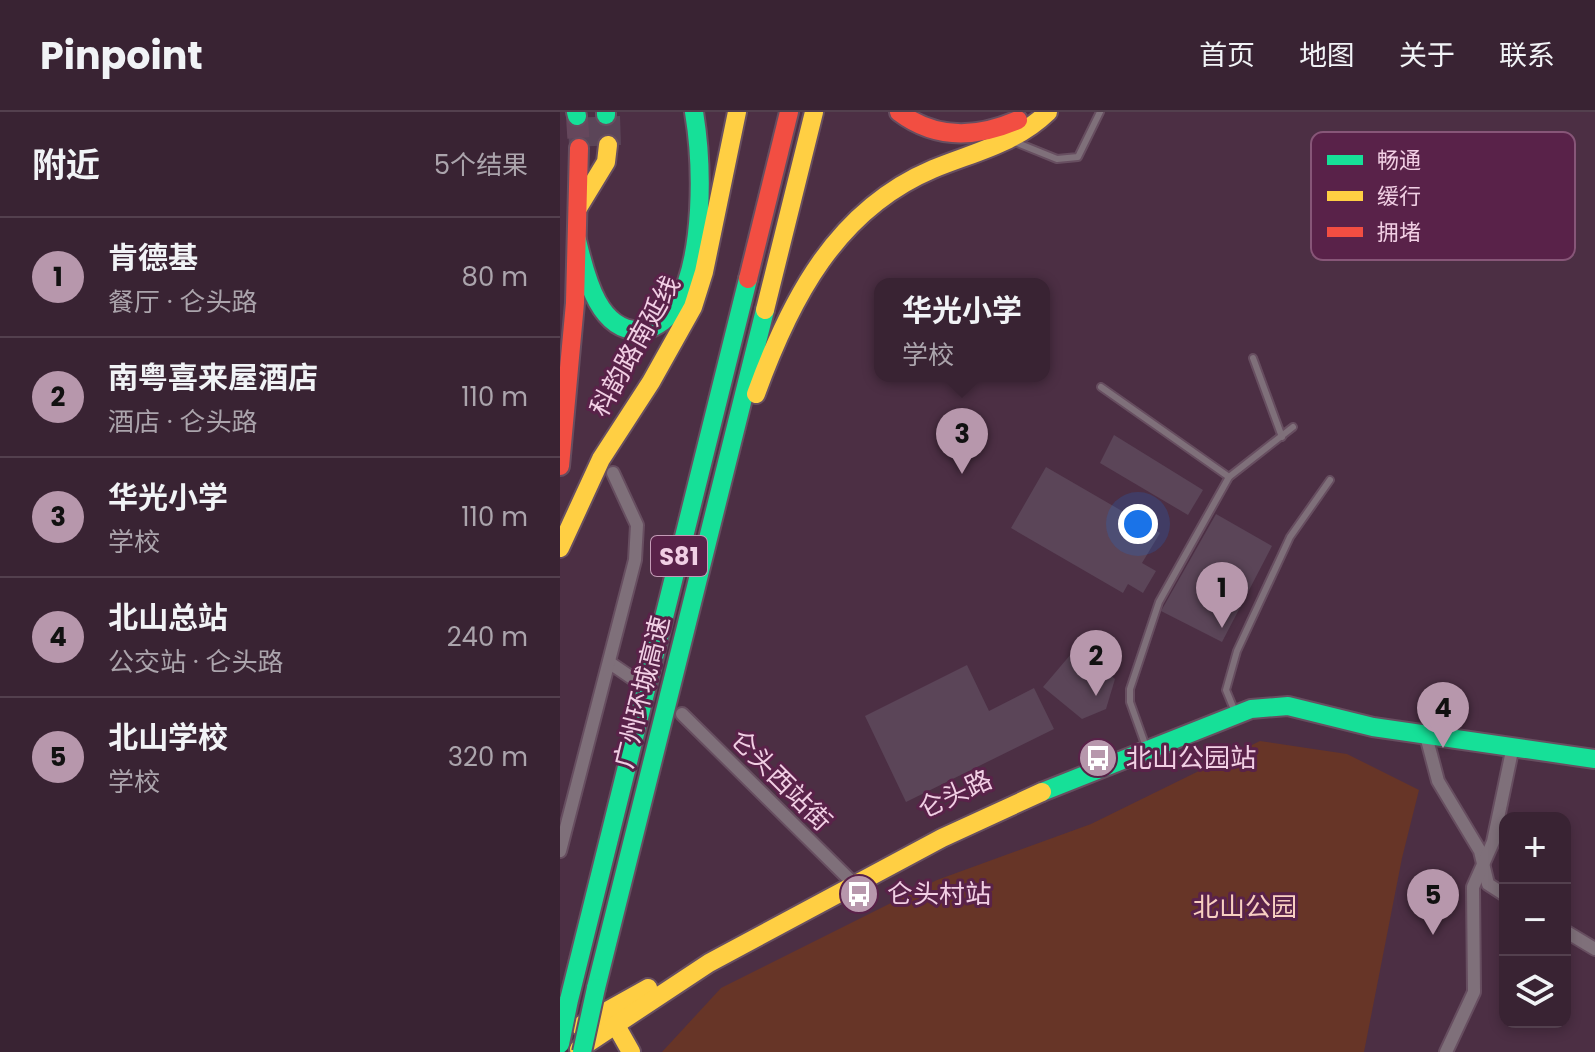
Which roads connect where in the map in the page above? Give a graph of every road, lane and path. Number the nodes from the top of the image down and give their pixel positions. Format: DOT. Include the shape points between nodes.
graph roads {
  1 [pos="694,112"];
  2 [pos="737,112"];
  3 [pos="779,112"];
  4 [pos="789,112"];
  5 [pos="814,112"];
  6 [pos="899,112"];
  7 [pos="1028,112"];
  8 [pos="1048,112"];
  9 [pos="1100,112"];
  10 [pos="1008,140"];
  11 [pos="608,145"];
  12 [pos="579,148"];
  13 [pos="578,209"];
  14 [pos="577,240"];
  15 [pos="1253,358"];
  16 [pos="1101,387"];
  17 [pos="715,412"];
  18 [pos="1293,427"];
  19 [pos="1282,437"];
  20 [pos="560,466"];
  21 [pos="613,473"];
  22 [pos="1229,477"];
  23 [pos="1330,480"];
  24 [pos="705,546"];
  25 [pos="560,548"];
  26 [pos="610,663"];
  27 [pos="632,678"];
  28 [pos="1233,707"];
  29 [pos="682,714"];
  30 [pos="1401,729"];
  31 [pos="1425,732"];
  32 [pos="1145,744"];
  33 [pos="1513,746"];
  34 [pos="1595,759"];
  35 [pos="560,851"];
  36 [pos="1482,859"];
  37 [pos="849,879"];
  38 [pos="1499,891"];
  39 [pos="1571,935"];
  40 [pos="1595,949"];
  41 [pos="612,1017"];
  42 [pos="560,1037"];
  43 [pos="560,1044"];
  44 [pos="574,1052"];
  45 [pos="582,1052"];
  46 [pos="631,1052"];
  47 [pos="1446,1052"];
  1 -- 14 [label="main road" via="701,143 697,204 685,281 667,317 637,331 615,323 595,295"];
  2 -- 25 [label="main road, 科韵路南延线" via="693,307 589,480"];
  3 -- 17 [label="main road"];
  4 -- 17 [label="main road, 广州环城高速 / S81"];
  5 -- 24 [label="main road, 广州环城高速 / S81"];
  6 -- 7 [label="main road" via="919,125 970,134 1004,127"];
  8 -- 10 [label="main road"];
  9 -- 10 [label="lane" via="1078,157 1057,159"];
  10 -- 24 [label="main road" via="899,185 865,210 821,257 781,325"];
  11 -- 13 [label="main road" via="603,169"];
  12 -- 13 [label="main road"];
  13 -- 14 [label="main road"];
  14 -- 20 [label="main road"];
  15 -- 19 [label="lane"];
  16 -- 22 [label="lane"];
  17 -- 43 [label="main road, 广州环城高速 / S81, bridge"];
  18 -- 19 [label="lane"];
  19 -- 22 [label="lane"];
  21 -- 26 [label="street" via="637,525 635,560"];
  22 -- 32 [label="lane" via="1159,602 1130,689"];
  23 -- 28 [label="lane" via="1290,537 1237,651 1226,690"];
  24 -- 45 [label="main road, 广州环城高速 / S81, bridge"];
  26 -- 27 [label="street"];
  26 -- 35 [label="street"];
  28 -- 30 [label="main road, 仑头路" via="1299,700"];
  28 -- 32 [label="main road, 仑头路"];
  29 -- 37 [label="street, 仑头西站街"];
  30 -- 31 [label="main road, 仑头路"];
  30 -- 41 [label="main road, 仑头路" via="1288,706 1251,709 1226,718 942,838"];
  31 -- 33 [label="main road, 仑头路"];
  31 -- 36 [label="street" via="1438,781"];
  32 -- 37 [label="main road, 仑头路" via="975,812"];
  33 -- 34 [label="main road, 仑头路"];
  33 -- 36 [label="street" via="1493,842"];
  36 -- 38 [label="street" via="1488,884"];
  36 -- 47 [label="street" via="1473,887 1474,992"];
  37 -- 41 [label="main road, 仑头路"];
  39 -- 40 [label="street"];
  41 -- 42 [label="main road, 仑头路"];
  41 -- 44 [label="main road, 仑头路"];
  41 -- 46 [label="main road"];
}
